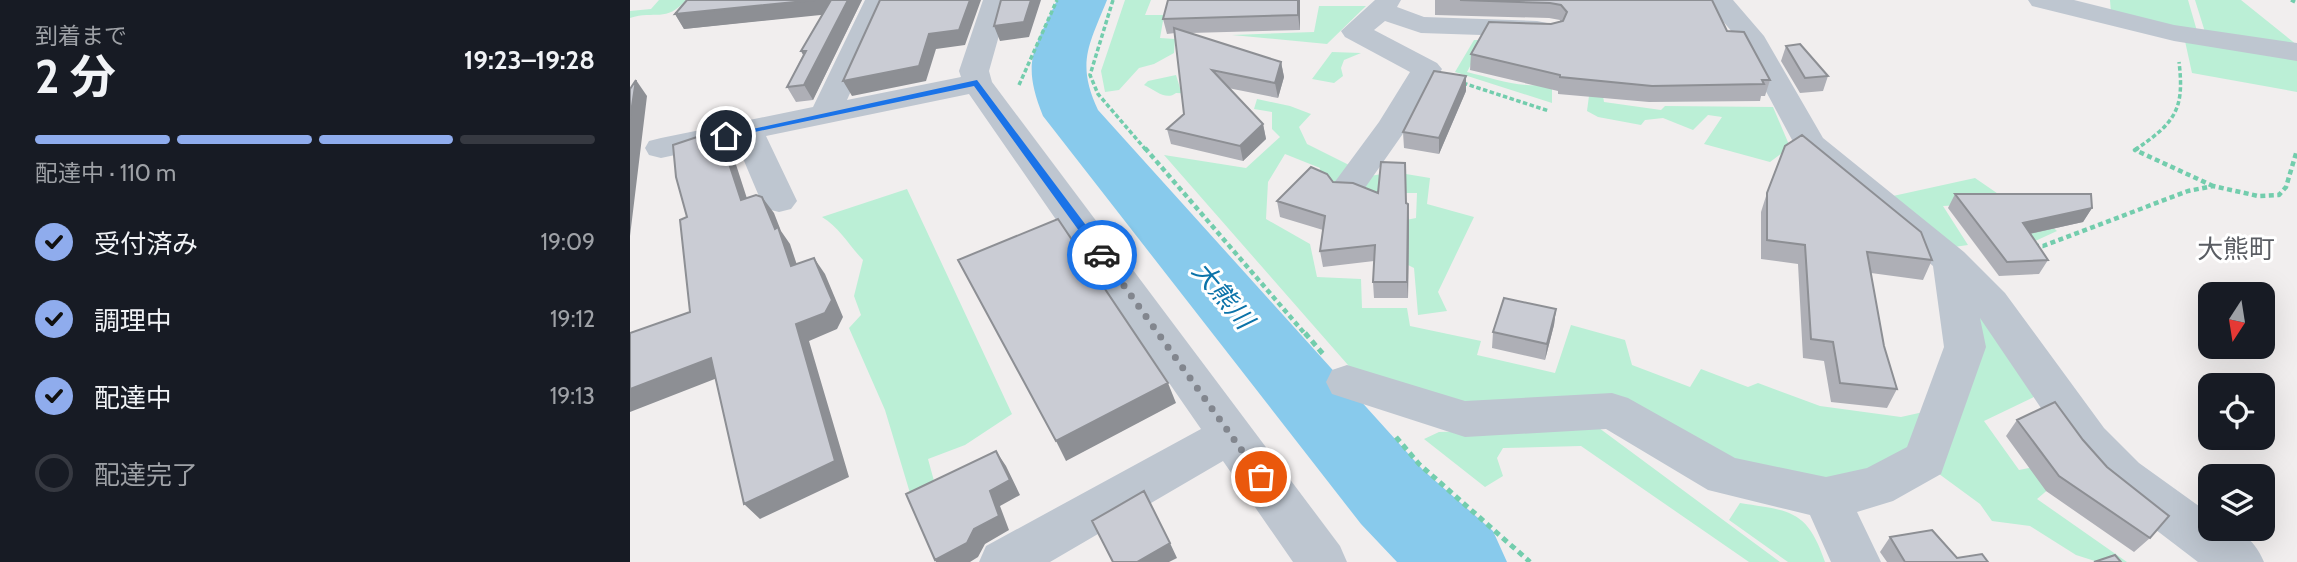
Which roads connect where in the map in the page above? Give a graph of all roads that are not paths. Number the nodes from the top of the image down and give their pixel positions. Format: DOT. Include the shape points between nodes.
graph roads {
  1 [pos="877,0"];
  2 [pos="996,0"];
  3 [pos="1718,0"];
  4 [pos="2041,0"];
  5 [pos="1384,6"];
  6 [pos="1549,29"];
  7 [pos="2297,52"];
  8 [pos="977,83"];
  9 [pos="825,115"];
  10 [pos="747,131"];
  11 [pos="662,148"];
  12 [pos="1348,187"];
  13 [pos="779,201"];
  14 [pos="1951,261"];
  15 [pos="1347,382"];
  16 [pos="1231,434"];
  17 [pos="1826,498"];
  18 [pos="1004,562"];
  19 [pos="1322,562"];
  20 [pos="1856,562"];
  21 [pos="2239,562"];
  1 -- 9 [label="street"];
  2 -- 8 [label="street" via="974,71"];
  3 -- 14 [label="street" via="1750,36 1810,144"];
  4 -- 7 [label="street" via="2174,33"];
  5 -- 6 [label="street" via="1420,25"];
  5 -- 12 [label="street" via="1355,31 1427,69"];
  8 -- 9 [label="street"];
  8 -- 16 [label="street"];
  9 -- 10 [label="street"];
  10 -- 11 [label="street"];
  10 -- 13 [label="street"];
  14 -- 17 [label="street" via="1965,347 1925,460 1876,487"];
  14 -- 21 [label="street" via="1991,303 2088,441 2122,477"];
  15 -- 17 [label="street" via="1465,419 1612,411 1725,476"];
  16 -- 18 [label="street"];
  16 -- 19 [label="street"];
  17 -- 20 [label="street"];
}
